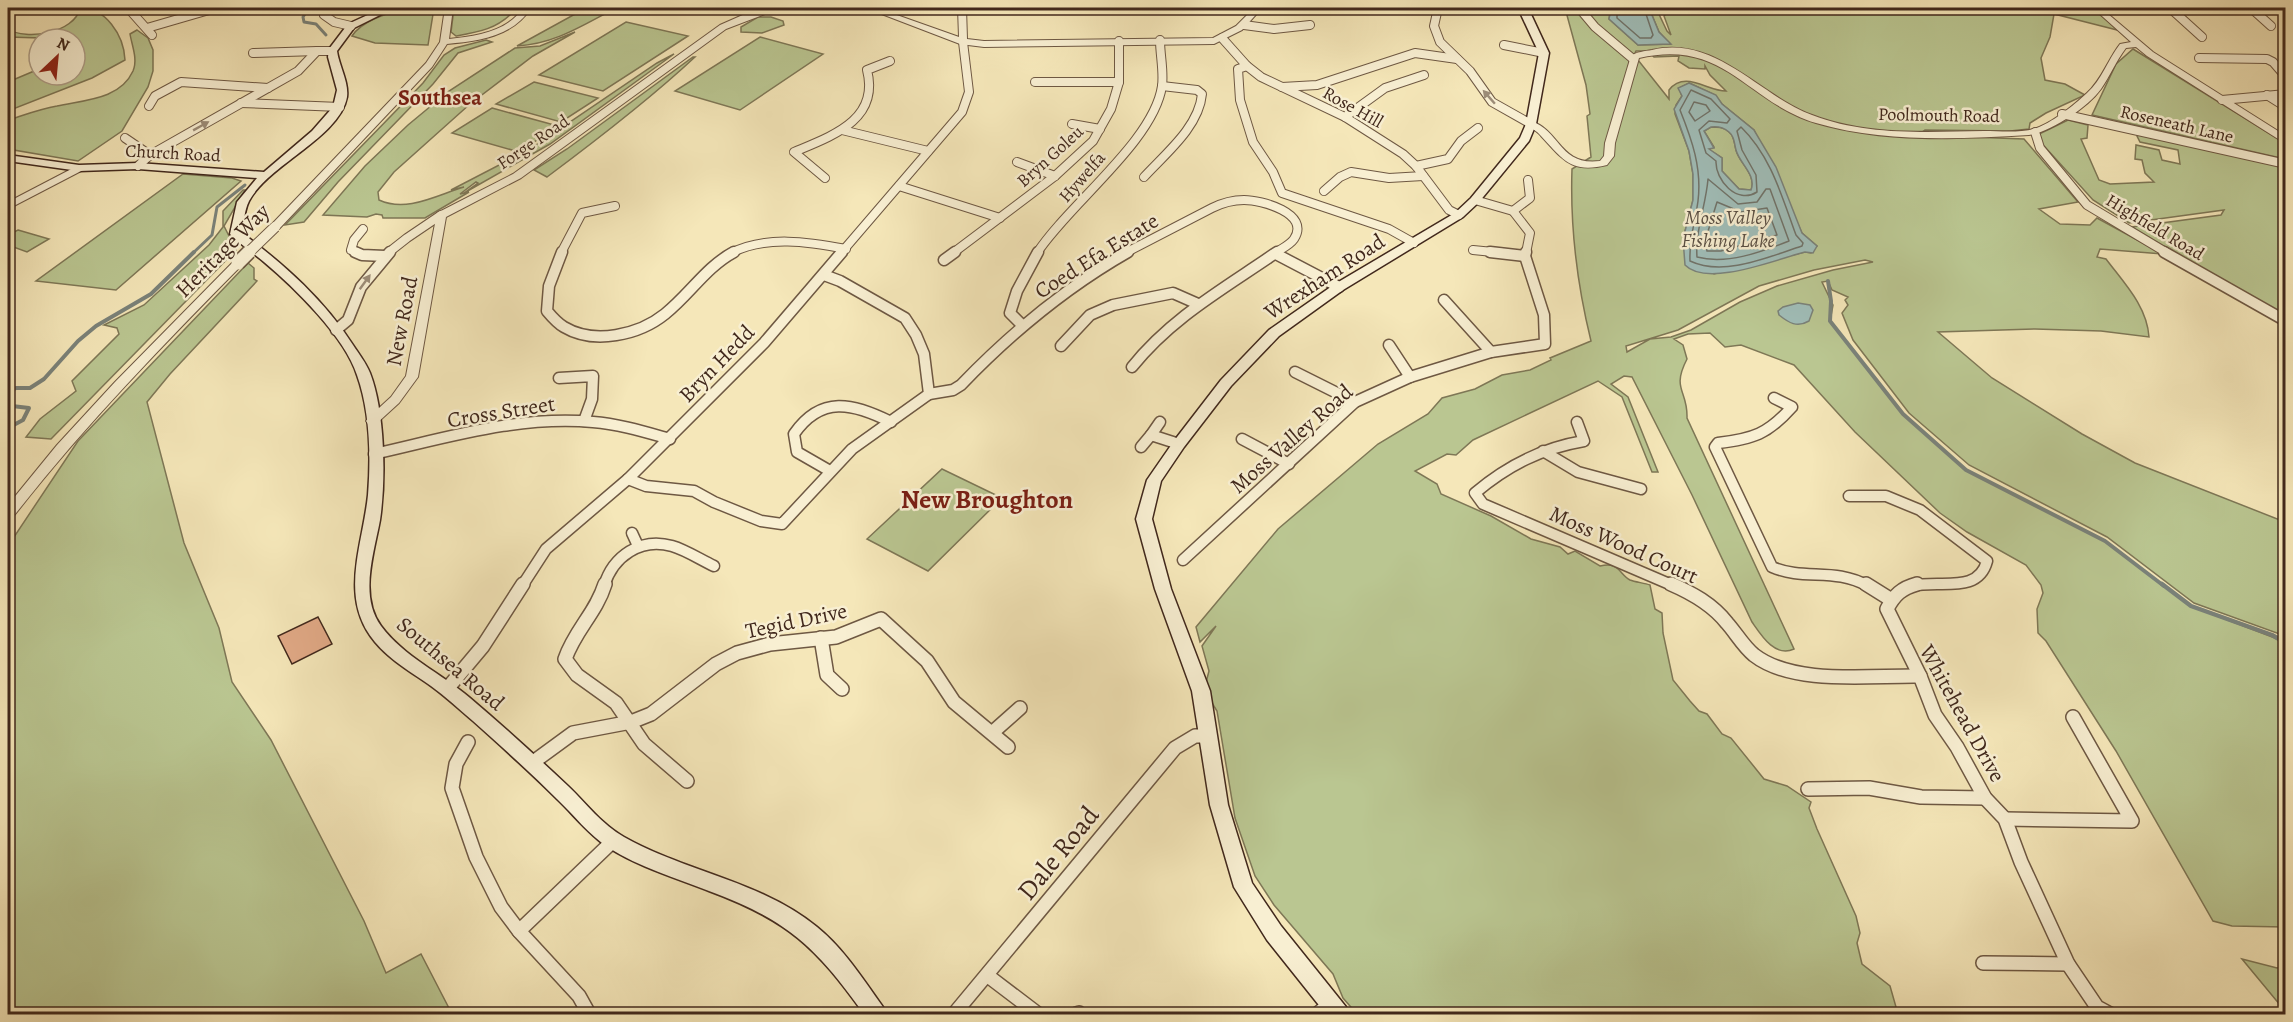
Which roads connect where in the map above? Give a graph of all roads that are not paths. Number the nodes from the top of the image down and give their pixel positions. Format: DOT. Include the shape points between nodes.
graph roads {
  1 [pos="128,8"];
  2 [pos="216,8"];
  3 [pos="327,8"];
  4 [pos="389,8"];
  5 [pos="449,8"];
  6 [pos="527,8"];
  7 [pos="777,8"];
  8 [pos="870,8"];
  9 [pos="962,8"];
  10 [pos="1071,8"];
  11 [pos="1114,8"];
  12 [pos="1258,8"];
  13 [pos="1438,8"];
  14 [pos="1523,8"];
  15 [pos="1579,8"];
  16 [pos="2097,8"];
  17 [pos="2170,8"];
  18 [pos="2250,8"];
  19 [pos="2286,10"];
  20 [pos="1244,25"];
  21 [pos="1310,25"];
  22 [pos="351,26"];
  23 [pos="2271,26"];
  24 [pos="147,28"];
  25 [pos="152,35"];
  26 [pos="2202,37"];
  27 [pos="1222,38"];
  28 [pos="1160,40"];
  29 [pos="1119,41"];
  30 [pos="444,42"];
  31 [pos="963,42"];
  32 [pos="1440,43"];
  33 [pos="2137,44"];
  34 [pos="1504,45"];
  35 [pos="317,51"];
  36 [pos="332,51"];
  37 [pos="2262,51"];
  38 [pos="1544,52"];
  39 [pos="253,53"];
  40 [pos="1414,53"];
  41 [pos="2199,58"];
  42 [pos="1457,59"];
  43 [pos="1633,59"];
  44 [pos="2267,59"];
  45 [pos="890,61"];
  46 [pos="1246,66"];
  47 [pos="1424,75"];
  48 [pos="2286,77"];
  49 [pos="1035,82"];
  50 [pos="1119,82"];
  51 [pos="1162,86"];
  52 [pos="1281,87"];
  53 [pos="269,88"];
  54 [pos="2286,94"];
  55 [pos="2266,95"];
  56 [pos="2222,100"];
  57 [pos="241,103"];
  58 [pos="149,106"];
  59 [pos="340,107"];
  60 [pos="2286,107"];
  61 [pos="2062,114"];
  62 [pos="1345,117"];
  63 [pos="1072,124"];
  64 [pos="1531,124"];
  65 [pos="1478,128"];
  66 [pos="1100,129"];
  67 [pos="842,130"];
  68 [pos="2035,132"];
  69 [pos="126,138"];
  70 [pos="2286,141"];
  71 [pos="928,151"];
  72 [pos="150,155"];
  73 [pos="8,158"];
  74 [pos="1017,162"];
  75 [pos="2286,164"];
  76 [pos="138,166"];
  77 [pos="1416,166"];
  78 [pos="79,168"];
  79 [pos="265,176"];
  80 [pos="1055,176"];
  81 [pos="1423,176"];
  82 [pos="1144,177"];
  83 [pos="825,178"];
  84 [pos="1528,180"];
  85 [pos="899,186"];
  86 [pos="1324,191"];
  87 [pos="1475,200"];
  88 [pos="8,206"];
  89 [pos="615,206"];
  90 [pos="1513,211"];
  91 [pos="441,215"];
  92 [pos="1460,215"];
  93 [pos="1000,219"];
  94 [pos="363,229"];
  95 [pos="1413,243"];
  96 [pos="846,249"];
  97 [pos="1473,250"];
  98 [pos="1276,254"];
  99 [pos="385,256"];
  100 [pos="1525,256"];
  101 [pos="944,260"];
  102 [pos="824,275"];
  103 [pos="1340,287"];
  104 [pos="1443,300"];
  105 [pos="1198,303"];
  106 [pos="2286,321"];
  107 [pos="1022,325"];
  108 [pos="336,330"];
  109 [pos="1389,345"];
  110 [pos="1061,346"];
  111 [pos="1491,352"];
  112 [pos="1132,367"];
  113 [pos="1295,372"];
  114 [pos="1410,377"];
  115 [pos="559,378"];
  116 [pos="929,394"];
  117 [pos="1773,398"];
  118 [pos="1355,402"];
  119 [pos="372,421"];
  120 [pos="584,421"];
  121 [pos="891,422"];
  122 [pos="1160,422"];
  123 [pos="1577,422"];
  124 [pos="1150,435"];
  125 [pos="670,439"];
  126 [pos="1242,439"];
  127 [pos="1179,444"];
  128 [pos="1141,447"];
  129 [pos="1543,451"];
  130 [pos="374,454"];
  131 [pos="1289,464"];
  132 [pos="830,471"];
  133 [pos="628,479"];
  134 [pos="1641,489"];
  135 [pos="1849,496"];
  136 [pos="8,514"];
  137 [pos="632,533"];
  138 [pos="638,546"];
  139 [pos="1183,560"];
  140 [pos="714,566"];
  141 [pos="1890,599"];
  142 [pos="821,638"];
  143 [pos="1920,676"];
  144 [pos="447,689"];
  145 [pos="842,689"];
  146 [pos="1020,708"];
  147 [pos="2073,717"];
  148 [pos="630,722"];
  149 [pos="993,732"];
  150 [pos="1208,736"];
  151 [pos="468,742"];
  152 [pos="1008,747"];
  153 [pos="532,763"];
  154 [pos="687,781"];
  155 [pos="1808,789"];
  156 [pos="1985,798"];
  157 [pos="2004,819"];
  158 [pos="613,841"];
  159 [pos="519,931"];
  160 [pos="1983,963"];
  161 [pos="2068,964"];
  162 [pos="988,976"];
  163 [pos="1329,1011"];
  164 [pos="589,1014"];
  165 [pos="876,1014"];
  166 [pos="954,1014"];
  167 [pos="1038,1014"];
  168 [pos="2110,1014"];
  1 -- 24 [label="street"];
  2 -- 24 [label="street"];
  3 -- 22 [label="street" via="324,15"];
  4 -- 22 [label="main road"];
  5 -- 30 [label="street, Heritage Way"];
  6 -- 30 [label="street" via="518,19 490,34"];
  7 -- 91 [label="street, Forge Road" via="723,27 517,176"];
  8 -- 31 [label="street"];
  9 -- 31 [label="street"];
  10 -- 11 [label="street"];
  12 -- 20 [label="street"];
  13 -- 32 [label="street" via="1433,21"];
  14 -- 38 [label="main road"];
  15 -- 43 [label="street"];
  16 -- 33 [label="street"];
  17 -- 26 [label="street"];
  18 -- 19 [label="street"];
  18 -- 23 [label="street"];
  20 -- 21 [label="street" via="1274,29"];
  20 -- 27 [label="street"];
  22 -- 36 [label="main road"];
  24 -- 25 [label="street"];
  27 -- 28 [label="street"];
  27 -- 46 [label="street, Rose Hill"];
  28 -- 29 [label="street"];
  28 -- 51 [label="street, Hywelfa"];
  29 -- 31 [label="street"];
  29 -- 50 [label="street, Bryn Goleu"];
  30 -- 136 [label="street, Heritage Way, bridge" via="402,95 92,411"];
  31 -- 71 [label="street, Bryn Hedd" via="968,99 962,112"];
  32 -- 40 [label="street"];
  32 -- 42 [label="street"];
  33 -- 56 [label="street"];
  33 -- 61 [label="street" via="2122,46 2095,91"];
  34 -- 38 [label="street"];
  35 -- 36 [label="street"];
  35 -- 39 [label="street"];
  35 -- 53 [label="street" via="298,71"];
  36 -- 59 [label="main road" via="343,95"];
  37 -- 44 [label="street"];
  38 -- 64 [label="main road, Wrexham Road"];
  40 -- 42 [label="street"];
  40 -- 52 [label="street" via="1317,85"];
  41 -- 44 [label="street"];
  64 -- 42 [label="street, one-way" via="1495,104"];
  43 -- 64 [label="street" via="1604,163 1570,159 1557,150 1544,130"];
  43 -- 68 [label="street, Poolmouth Road" via="1643,53 1661,51 1684,50 1704,55 1801,115 1884,133"];
  44 -- 48 [label="street"];
  45 -- 67 [label="street" via="867,70 873,87 869,103"];
  46 -- 52 [label="street, Rose Hill"];
  46 -- 95 [label="street" via="1238,69 1240,100 1253,142 1282,193 1389,229"];
  47 -- 62 [label="street" via="1385,88"];
  49 -- 50 [label="street"];
  50 -- 66 [label="street, Bryn Goleu"];
  51 -- 82 [label="street" via="1197,90 1203,101 1192,122"];
  51 -- 107 [label="street, Hywelfa" via="1134,142 1032,263 1010,313"];
  52 -- 62 [label="street, Rose Hill"];
  53 -- 57 [label="street"];
  53 -- 58 [label="street" via="181,82 155,96"];
  54 -- 55 [label="street"];
  55 -- 56 [label="street"];
  55 -- 60 [label="street"];
  56 -- 70 [label="street"];
  57 -- 59 [label="street"];
  72 -- 57 [label="street, one-way"];
  59 -- 79 [label="main road"];
  61 -- 68 [label="street"];
  61 -- 75 [label="street, Roseneath Lane"];
  62 -- 77 [label="street, Rose Hill"];
  63 -- 66 [label="street"];
  64 -- 87 [label="main road, Wrexham Road" via="1525,140"];
  65 -- 77 [label="street" via="1461,141 1448,159"];
  66 -- 80 [label="street, Bryn Goleu" via="1084,151"];
  67 -- 71 [label="street"];
  67 -- 83 [label="street" via="794,152"];
  68 -- 106 [label="street, Highfield Road" via="2040,148 2088,205"];
  69 -- 72 [label="street"];
  71 -- 85 [label="street, Bryn Hedd"];
  72 -- 76 [label="street"];
  73 -- 78 [label="main road, Church Road"];
  74 -- 80 [label="street"];
  76 -- 78 [label="main road, Church Road"];
  76 -- 79 [label="main road, Church Road"];
  77 -- 81 [label="street, Rose Hill"];
  78 -- 88 [label="street"];
  79 -- 108 [label="main road, Southsea Road" via="245,199 236,234 296,281"];
  80 -- 93 [label="street, Bryn Goleu"];
  81 -- 86 [label="street" via="1392,178 1349,172 1340,175"];
  81 -- 92 [label="street, Rose Hill" via="1449,210"];
  84 -- 90 [label="street" via="1530,198"];
  85 -- 93 [label="street"];
  85 -- 96 [label="street, Bryn Hedd"];
  87 -- 90 [label="street"];
  87 -- 92 [label="main road, Wrexham Road"];
  89 -- 96 [label="street" via="582,213 561,255 546,300 547,311 563,327 585,335 627,332 648,324 664,315 713,266 751,246 794,241"];
  90 -- 100 [label="street, Moss Valley Road" via="1530,233"];
  91 -- 99 [label="street, Forge Road" via="408,234"];
  91 -- 119 [label="street, New Road" via="412,377"];
  92 -- 95 [label="main road, Wrexham Road"];
  93 -- 101 [label="street, Bryn Goleu"];
  94 -- 99 [label="street" via="351,250 362,255"];
  95 -- 103 [label="main road, Wrexham Road"];
  96 -- 102 [label="street, Bryn Hedd"];
  97 -- 100 [label="street"];
  98 -- 103 [label="street"];
  98 -- 105 [label="street, Coed Efa Estate"];
  98 -- 107 [label="street, Coed Efa Estate" via="1298,232 1292,217 1259,202 1228,202 1151,237"];
  108 -- 99 [label="street, Forge Road, one-way" via="349,321 360,289"];
  100 -- 111 [label="street, Moss Valley Road" via="1544,315 1545,344"];
  102 -- 116 [label="street" via="906,318 930,373"];
  102 -- 125 [label="street, Bryn Hedd"];
  103 -- 127 [label="main road, Wrexham Road" via="1274,333 1227,383"];
  104 -- 111 [label="street"];
  105 -- 110 [label="street" via="1173,293 1113,305 1090,315"];
  105 -- 112 [label="street, Coed Efa Estate" via="1142,352"];
  107 -- 116 [label="street, Coed Efa Estate" via="961,385"];
  108 -- 119 [label="main road, Southsea Road" via="363,374"];
  109 -- 114 [label="street"];
  111 -- 114 [label="street, Moss Valley Road"];
  113 -- 118 [label="street"];
  114 -- 118 [label="street, Moss Valley Road"];
  115 -- 120 [label="street" via="593,376 595,391"];
  116 -- 121 [label="street"];
  117 -- 141 [label="street" via="1792,407 1772,429 1756,438 1718,443 1715,447 1772,567 1789,573 1856,579"];
  118 -- 131 [label="street, Moss Valley Road"];
  119 -- 130 [label="main road, Southsea Road"];
  120 -- 125 [label="street, Cross Street"];
  120 -- 130 [label="street, Cross Street" via="516,424"];
  121 -- 132 [label="street" via="852,449"];
  121 -- 132 [label="street" via="846,405 821,409 804,418 794,434 797,452"];
  122 -- 124 [label="street"];
  123 -- 129 [label="street, Moss Wood Court" via="1584,441"];
  124 -- 127 [label="street"];
  124 -- 128 [label="street"];
  125 -- 133 [label="street, Bryn Hedd"];
  126 -- 131 [label="street"];
  127 -- 150 [label="main road, Wrexham Road" via="1154,480 1144,519 1163,589 1201,691"];
  129 -- 134 [label="street" via="1580,474"];
  129 -- 143 [label="street, Moss Wood Court" via="1529,454 1494,476 1475,493 1483,504 1689,592 1710,605 1754,655 1767,664 1823,676"];
  130 -- 144 [label="main road, Southsea Road" via="375,506 363,561 364,607 372,627 392,650"];
  131 -- 139 [label="street, Moss Valley Road"];
  132 -- 133 [label="street" via="782,524 761,521 694,491 646,486"];
  133 -- 144 [label="street, Bryn Hedd" via="546,549 483,646"];
  135 -- 141 [label="street" via="1886,496 1920,510 1987,561 1984,572 1968,584 1935,581 1898,590"];
  137 -- 138 [label="street"];
  138 -- 140 [label="street" via="672,546"];
  138 -- 148 [label="street" via="616,561 608,573 600,600 572,641 565,659 583,683 604,692"];
  141 -- 143 [label="street, Whitehead Drive" via="1887,609"];
  142 -- 145 [label="street" via="827,675"];
  142 -- 148 [label="street, Tegid Drive" via="770,644 737,653 716,664 651,714"];
  142 -- 149 [label="street, Tegid Drive" via="836,637 881,619 927,662 954,702"];
  143 -- 156 [label="street, Whitehead Drive" via="1935,714"];
  144 -- 153 [label="main road, Southsea Road"];
  146 -- 149 [label="street"];
  147 -- 157 [label="street" via="2132,820"];
  148 -- 153 [label="street, Tegid Drive" via="573,733"];
  148 -- 154 [label="street" via="638,738"];
  149 -- 152 [label="street, Tegid Drive"];
  150 -- 162 [label="street, Dale Road" via="1195,736 1175,748"];
  150 -- 163 [label="main road, Wrexham Road" via="1219,805 1244,886"];
  151 -- 159 [label="street" via="456,764 452,788 476,857 501,907"];
  153 -- 158 [label="main road, Southsea Road"];
  155 -- 156 [label="street" via="1869,788 1921,797"];
  156 -- 157 [label="street, Whitehead Drive"];
  157 -- 161 [label="street, Whitehead Drive"];
  158 -- 159 [label="street"];
  158 -- 165 [label="main road, Southsea Road" via="760,902 797,924 842,967"];
  159 -- 164 [label="street" via="579,996"];
  160 -- 161 [label="street"];
  161 -- 168 [label="street, Whitehead Drive" via="2097,1007"];
  162 -- 166 [label="street, Dale Road"];
  162 -- 167 [label="street"];
}
